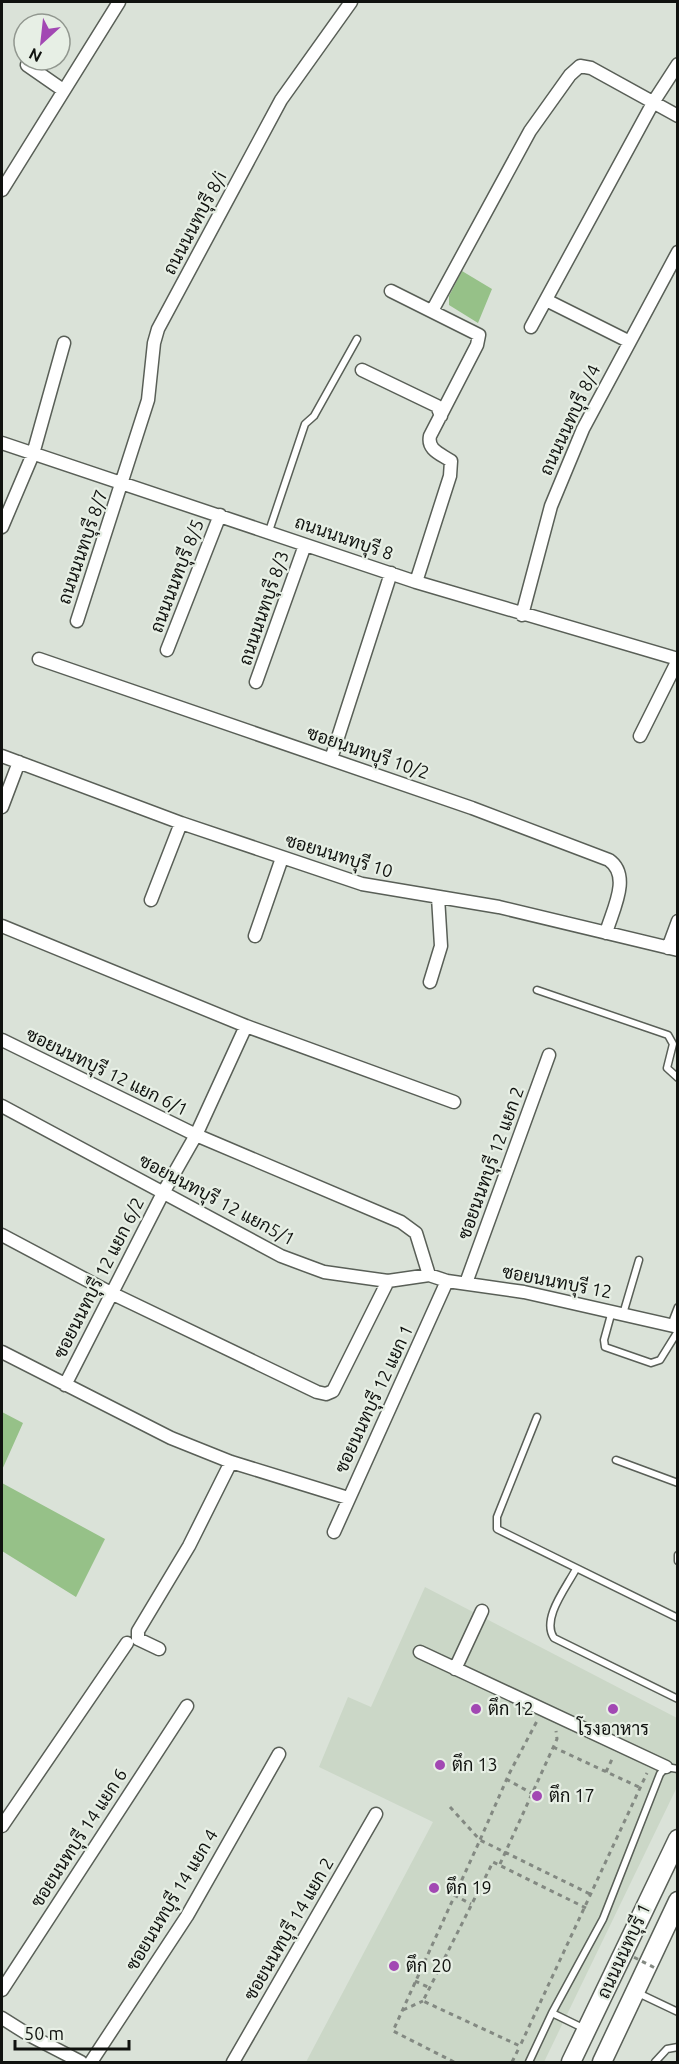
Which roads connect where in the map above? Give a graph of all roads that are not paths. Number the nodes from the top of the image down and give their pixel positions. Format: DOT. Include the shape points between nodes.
graph roads {
  1 [pos="119,2"];
  2 [pos="351,2"];
  3 [pos="678,64"];
  4 [pos="37,72"];
  5 [pos="63,90"];
  6 [pos="654,101"];
  7 [pos="678,116"];
  8 [pos="2,190"];
  9 [pos="678,252"];
  10 [pos="391,291"];
  11 [pos="546,300"];
  12 [pos="432,311"];
  13 [pos="531,327"];
  14 [pos="357,339"];
  15 [pos="628,341"];
  16 [pos="64,343"];
  17 [pos="362,370"];
  18 [pos="441,416"];
  19 [pos="2,443"];
  20 [pos="33,454"];
  21 [pos="123,484"];
  22 [pos="220,515"];
  23 [pos="2,527"];
  24 [pos="269,531"];
  25 [pos="305,545"];
  26 [pos="391,573"];
  27 [pos="416,582"];
  28 [pos="522,615"];
  29 [pos="77,621"];
  30 [pos="167,650"];
  31 [pos="39,659"];
  32 [pos="678,659"];
  33 [pos="256,682"];
  34 [pos="640,736"];
  35 [pos="2,756"];
  36 [pos="331,759"];
  37 [pos="19,762"];
  38 [pos="2,807"];
  39 [pos="181,823"];
  40 [pos="282,858"];
  41 [pos="438,897"];
  42 [pos="151,900"];
  43 [pos="678,921"];
  44 [pos="2,926"];
  45 [pos="606,933"];
  46 [pos="255,936"];
  47 [pos="673,949"];
  48 [pos="430,982"];
  49 [pos="537,990"];
  50 [pos="246,1026"];
  51 [pos="2,1040"];
  52 [pos="549,1055"];
  53 [pos="678,1078"];
  54 [pos="454,1102"];
  55 [pos="2,1106"];
  56 [pos="196,1135"];
  57 [pos="163,1193"];
  58 [pos="2,1235"];
  59 [pos="639,1260"];
  60 [pos="429,1275"];
  61 [pos="388,1281"];
  62 [pos="447,1281"];
  63 [pos="466,1283"];
  64 [pos="111,1293"];
  65 [pos="678,1307"];
  66 [pos="617,1312"];
  67 [pos="675,1327"];
  68 [pos="2,1352"];
  69 [pos="65,1385"];
  70 [pos="537,1417"];
  71 [pos="616,1460"];
  72 [pos="231,1462"];
  73 [pos="678,1484"];
  74 [pos="348,1498"];
  75 [pos="334,1532"];
  76 [pos="678,1555"];
  77 [pos="678,1561"];
  78 [pos="576,1569"];
  79 [pos="482,1611"];
  80 [pos="678,1618"];
  81 [pos="127,1643"];
  82 [pos="159,1649"];
  83 [pos="420,1652"];
  84 [pos="455,1669"];
  85 [pos="678,1699"];
  86 [pos="187,1706"];
  87 [pos="279,1754"];
  88 [pos="672,1768"];
  89 [pos="376,1814"];
  90 [pos="2,1826"];
  91 [pos="678,1839"];
  92 [pos="678,1901"];
  93 [pos="673,1924"];
  94 [pos="2,1990"];
  95 [pos="635,1992"];
  96 [pos="678,2012"];
  97 [pos="552,2013"];
  98 [pos="2,2018"];
  99 [pos="587,2030"];
  100 [pos="678,2047"];
  101 [pos="81,2062"];
  102 [pos="91,2062"];
  103 [pos="233,2062"];
  104 [pos="529,2062"];
  105 [pos="571,2062"];
  106 [pos="602,2062"];
  107 [pos="655,2062"];
  1 -- 5 [label="street"];
  2 -- 21 [label="street, ถนนนนทบุรี 8/i" via="281,100 158,330 148,400"];
  3 -- 6 [label="street"];
  4 -- 5 [label="street"];
  5 -- 8 [label="street"];
  6 -- 7 [label="street"];
  6 -- 11 [label="street"];
  6 -- 12 [label="street" via="591,68 580,66 570,75 530,131"];
  9 -- 15 [label="street, ถนนนนทบุรี 8/4"];
  10 -- 12 [label="street"];
  11 -- 13 [label="street"];
  11 -- 15 [label="street"];
  12 -- 18 [label="street" via="479,335"];
  14 -- 24 [label="lane" via="314,416 305,424"];
  15 -- 28 [label="street, ถนนนนทบุรี 8/4" via="583,429 551,506"];
  16 -- 20 [label="street"];
  17 -- 18 [label="street" via="437,406"];
  18 -- 27 [label="street" via="429,442 451,461 450,476"];
  19 -- 20 [label="street, ถนนนนทบุรี 8"];
  20 -- 21 [label="street, ถนนนนทบุรี 8"];
  20 -- 23 [label="street"];
  21 -- 22 [label="street, ถนนนนทบุรี 8"];
  21 -- 29 [label="street, ถนนนนทบุรี 8/7"];
  22 -- 24 [label="street, ถนนนนทบุรี 8"];
  22 -- 30 [label="street, ถนนนนทบุรี 8/5"];
  24 -- 25 [label="street, ถนนนนทบุรี 8"];
  25 -- 26 [label="street, ถนนนนทบุรี 8"];
  25 -- 33 [label="street, ถนนนนทบุรี 8/3"];
  26 -- 27 [label="street, ถนนนนทบุรี 8"];
  26 -- 36 [label="street"];
  27 -- 28 [label="street, ถนนนนทบุรี 8"];
  28 -- 32 [label="street, ถนนนนทบุรี 8"];
  31 -- 36 [label="street, ซอยนนทบุรี 10/2"];
  32 -- 34 [label="street"];
  35 -- 37 [label="street, ซอยนนทบุรี 10"];
  36 -- 45 [label="street, ซอยนนทบุรี 10/2" via="611,861 621,879"];
  37 -- 38 [label="street"];
  37 -- 39 [label="street, ซอยนนทบุรี 10"];
  39 -- 40 [label="street, ซอยนนทบุรี 10"];
  39 -- 42 [label="street"];
  40 -- 41 [label="street, ซอยนนทบุรี 10" via="380,889"];
  40 -- 46 [label="street"];
  41 -- 45 [label="street, ซอยนนทบุรี 10" via="499,907"];
  41 -- 48 [label="street" via="441,946"];
  43 -- 47 [label="street"];
  44 -- 50 [label="street"];
  45 -- 47 [label="street, ซอยนนทบุรี 10"];
  49 -- 53 [label="lane" via="668,1035 673,1044 667,1068"];
  50 -- 54 [label="street"];
  50 -- 56 [label="street, ซอยนนทบุรี 12 แยก 6/2"];
  51 -- 56 [label="street, ซอยนนทบุรี 12 แยก 6/1"];
  52 -- 63 [label="street, ซอยนนทบุรี 12 แยก 2"];
  55 -- 57 [label="street, ซอยนนทบุรี 12 แยก5/1"];
  56 -- 57 [label="street, ซอยนนทบุรี 12 แยก 6/2"];
  56 -- 60 [label="street, ซอยนนทบุรี 12 แยก 6/1" via="410,1227 416,1233"];
  57 -- 61 [label="street, ซอยนนทบุรี 12 แยก5/1" via="292,1260 324,1272"];
  57 -- 64 [label="street, ซอยนนทบุรี 12 แยก 6/2"];
  58 -- 64 [label="street"];
  59 -- 66 [label="lane"];
  60 -- 61 [label="street, ซอยนนทบุรี 12 แยก5/1"];
  60 -- 62 [label="street, ซอยนนทบุรี 12"];
  61 -- 64 [label="street" via="333,1391 326,1394"];
  62 -- 63 [label="street, ซอยนนทบุรี 12"];
  62 -- 74 [label="street, ซอยนนทบุรี 12 แยก 1"];
  63 -- 66 [label="street, ซอยนนทบุรี 12"];
  64 -- 69 [label="street, ซอยนนทบุรี 12 แยก 6/2"];
  65 -- 67 [label="lane"];
  66 -- 67 [label="street, ซอยนนทบุรี 12"];
  66 -- 67 [label="lane" via="604,1340 605,1347 651,1363 660,1360"];
  68 -- 69 [label="street"];
  69 -- 72 [label="street" via="171,1438"];
  70 -- 78 [label="lane" via="497,1517 497,1529"];
  71 -- 73 [label="lane"];
  72 -- 74 [label="street"];
  72 -- 82 [label="street" via="189,1546 138,1631 138,1639"];
  74 -- 75 [label="street, ซอยนนทบุรี 12 แยก 1"];
  76 -- 77 [label="lane"];
  78 -- 80 [label="lane"];
  78 -- 85 [label="lane" via="550,1619 554,1638"];
  79 -- 84 [label="street"];
  81 -- 90 [label="street"];
  83 -- 84 [label="street"];
  84 -- 88 [label="street"];
  86 -- 94 [label="street, ซอยนนทบุรี 14 แยก 6"];
  87 -- 102 [label="street, ซอยนนทบุรี 14 แยก 4" via="187,1916"];
  88 -- 97 [label="lane" via="660,1774 603,1919"];
  89 -- 103 [label="street, ซอยนนทบุรี 14 แยก 2"];
  91 -- 99 [label="main road, ถนนนนทบุรี 1"];
  92 -- 93 [label="main road, ถนนนนทบุรี 1"];
  93 -- 95 [label="main road, ถนนนนทบุรี 1"];
  95 -- 96 [label="lane"];
  95 -- 106 [label="main road, ถนนนนทบุรี 1"];
  97 -- 99 [label="lane"];
  97 -- 104 [label="lane"];
  98 -- 101 [label="street" via="28,2036"];
  99 -- 105 [label="main road, ถนนนนทบุรี 1"];
  100 -- 107 [label="lane" via="667,2049"];
}
